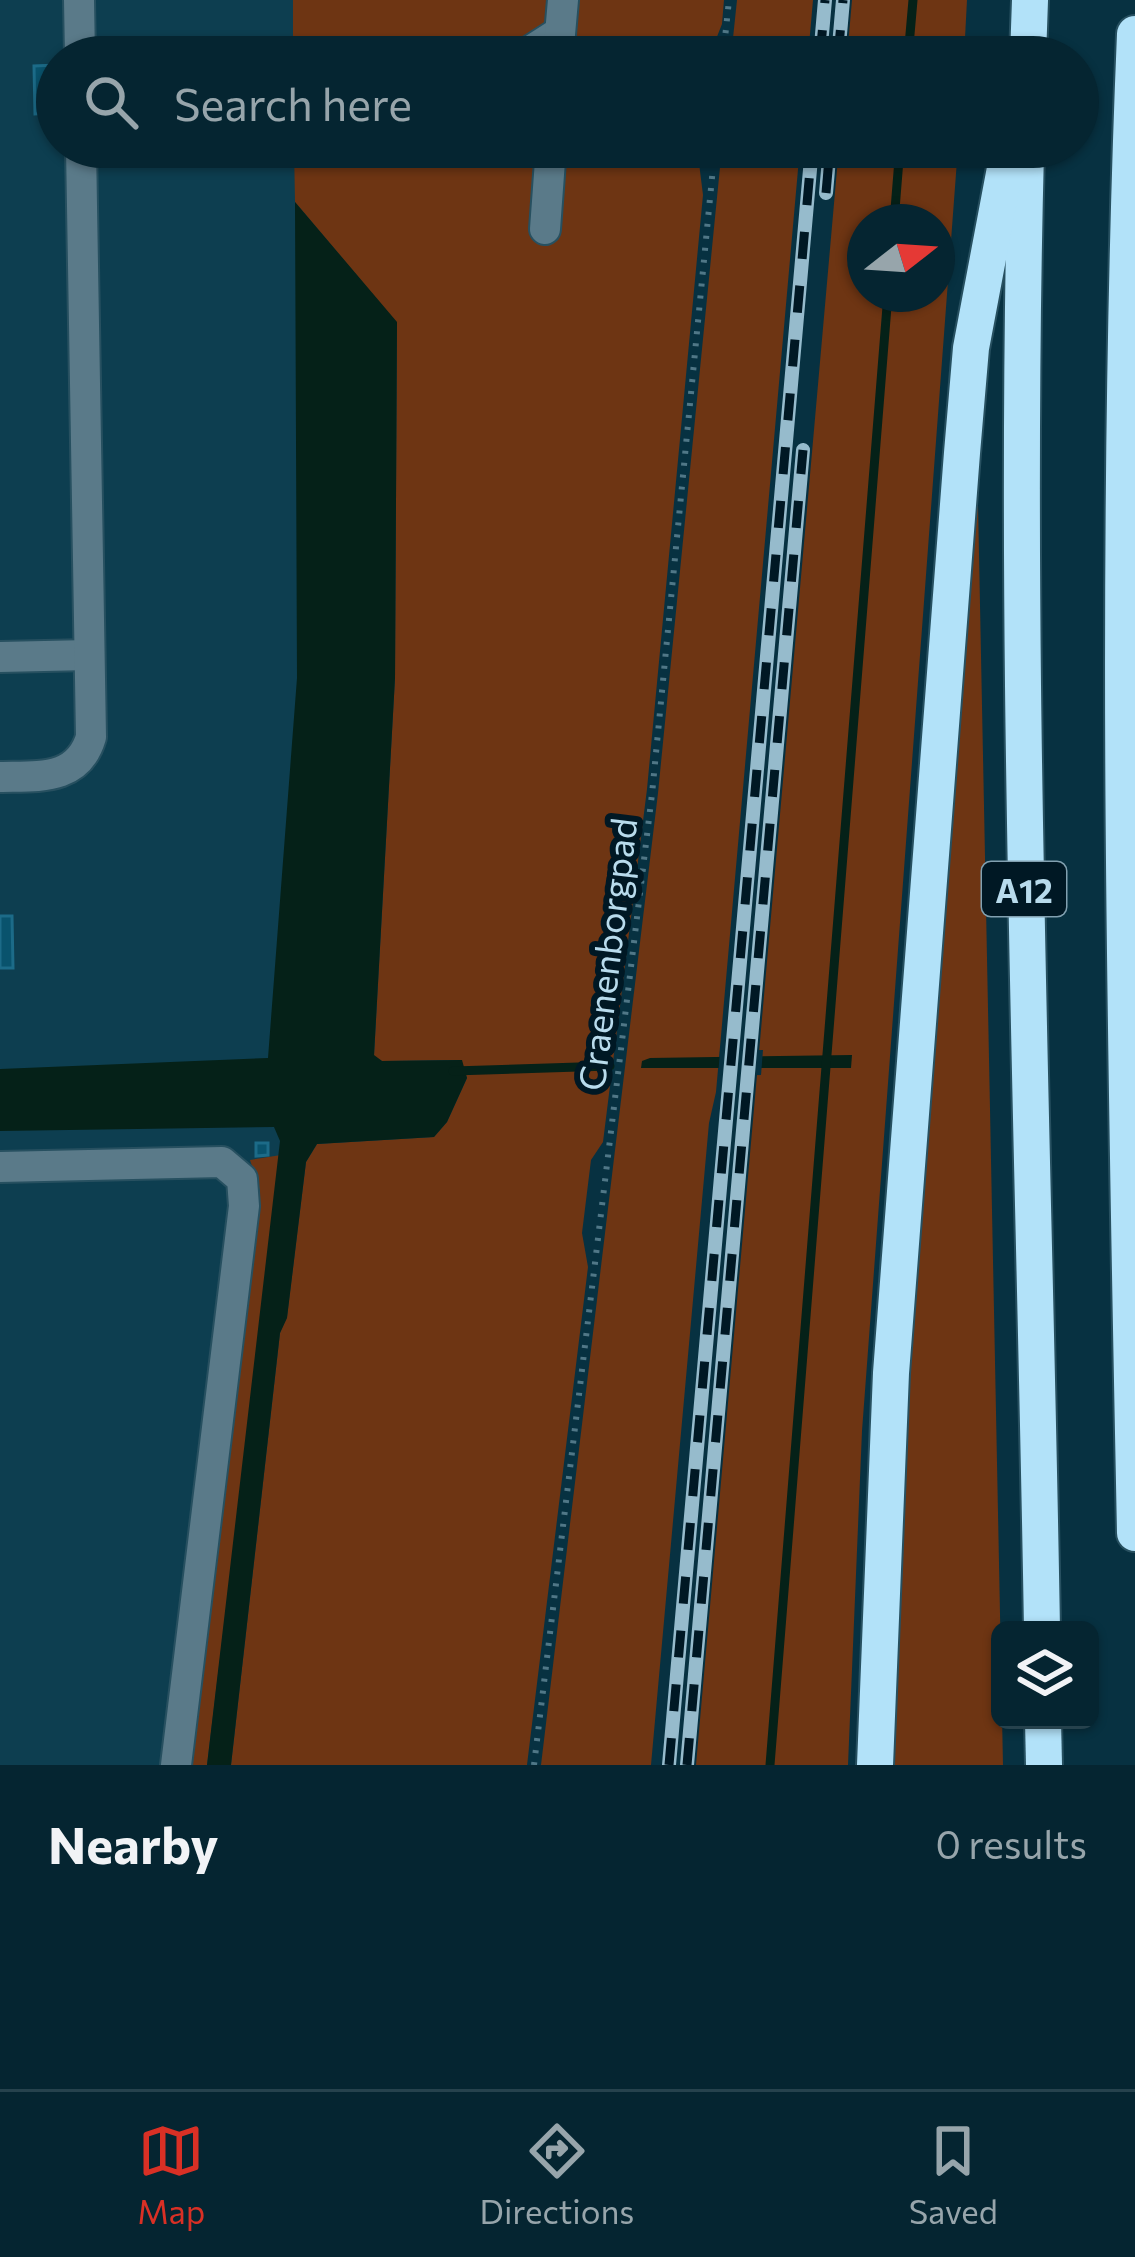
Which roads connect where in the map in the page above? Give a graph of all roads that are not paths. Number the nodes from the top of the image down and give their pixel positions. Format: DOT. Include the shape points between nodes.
graph roads {
  1 [pos="79,0"];
  2 [pos="563,0"];
  3 [pos="1030,0"];
  4 [pos="1135,34"];
  5 [pos="80,36"];
  6 [pos="560,36"];
  7 [pos="1029,36"];
  8 [pos="81,168"];
  9 [pos="549,168"];
  10 [pos="1005,168"];
  11 [pos="1026,168"];
  12 [pos="545,229"];
  13 [pos="89,655"];
  14 [pos="0,657"];
  15 [pos="0,777"];
  16 [pos="0,1168"];
  17 [pos="1135,1533"];
  18 [pos="1042,1621"];
  19 [pos="1043,1729"];
  20 [pos="176,1765"];
  21 [pos="874,1765"];
  22 [pos="1044,1765"];
  1 -- 5 [label="street"];
  2 -- 6 [label="street"];
  3 -- 7 [label="highway"];
  4 -- 17 [label="highway" via="1121,747"];
  8 -- 13 [label="street"];
  9 -- 12 [label="street"];
  10 -- 21 [label="highway, A12" via="970,348 891,1373"];
  11 -- 18 [label="highway, A12" via="1024,888"];
  13 -- 14 [label="street"];
  13 -- 15 [label="street" via="86,753 54,776"];
  16 -- 20 [label="street" via="222,1162 242,1179"];
  19 -- 22 [label="highway"];
}
